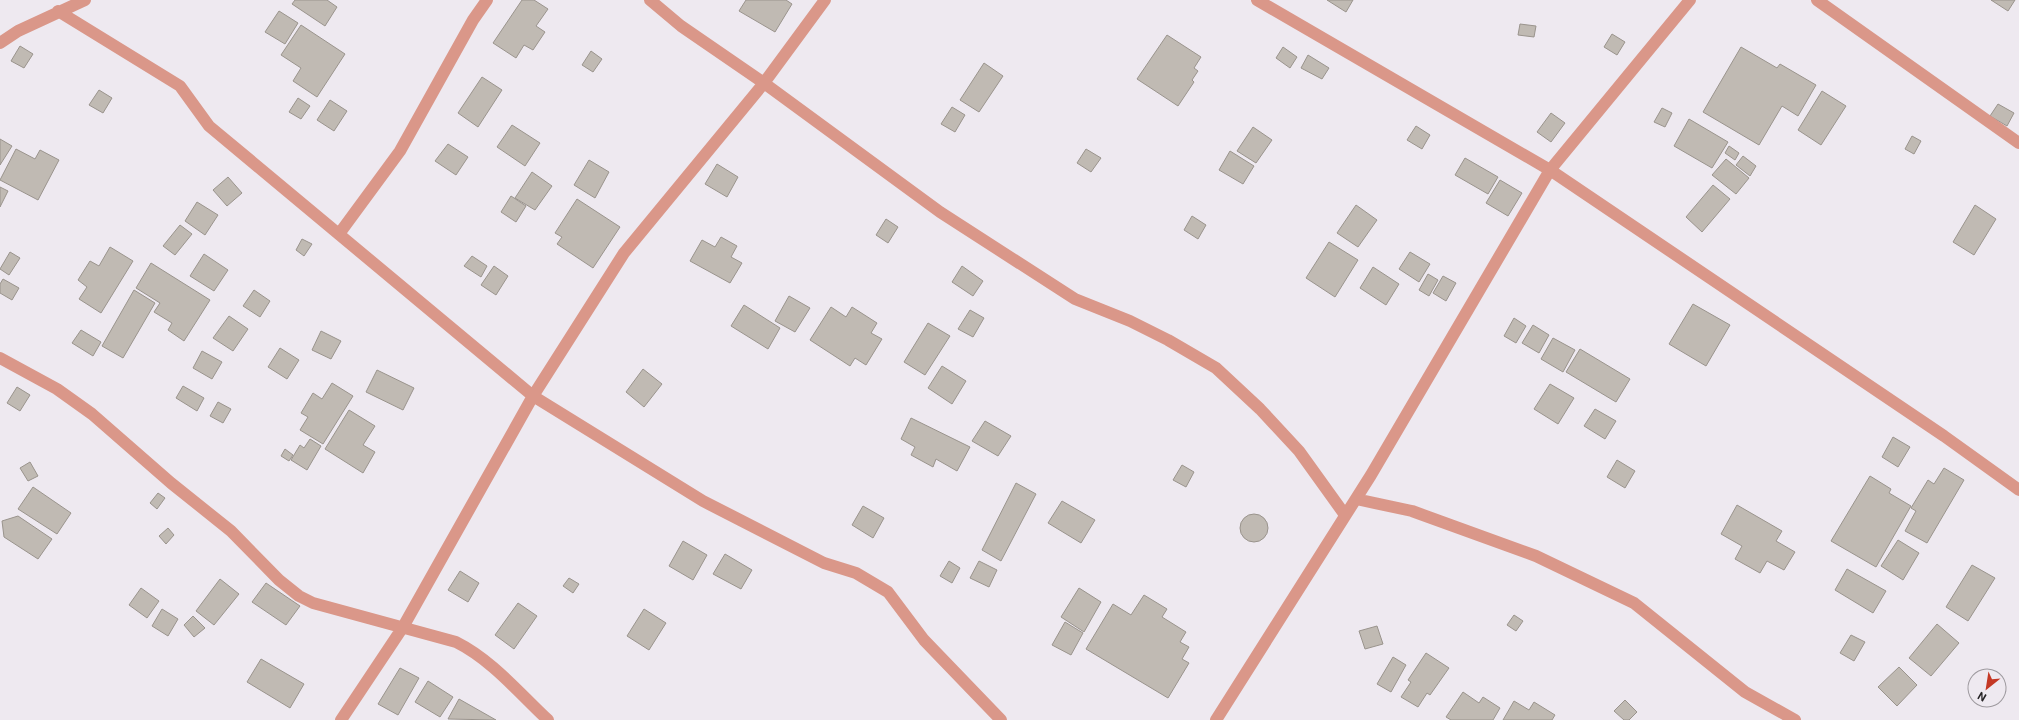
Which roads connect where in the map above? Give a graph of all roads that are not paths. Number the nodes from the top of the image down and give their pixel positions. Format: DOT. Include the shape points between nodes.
graph roads {
  1 [pos="85,0"];
  2 [pos="487,0"];
  3 [pos="650,0"];
  4 [pos="825,0"];
  5 [pos="1257,0"];
  6 [pos="1690,0"];
  7 [pos="1817,0"];
  8 [pos="58,11"];
  9 [pos="0,43"];
  10 [pos="764,83"];
  11 [pos="2019,143"];
  12 [pos="1550,170"];
  13 [pos="339,234"];
  14 [pos="0,358"];
  15 [pos="533,396"];
  16 [pos="2019,490"];
  17 [pos="1356,499"];
  18 [pos="1345,515"];
  19 [pos="403,627"];
  20 [pos="341,720"];
  21 [pos="548,720"];
  22 [pos="1001,720"];
  23 [pos="1216,720"];
  24 [pos="1795,720"];
  1 -- 8 [label="street"];
  2 -- 13 [label="street" via="473,20 400,151"];
  3 -- 10 [label="street" via="681,26"];
  4 -- 10 [label="street"];
  5 -- 12 [label="street"];
  6 -- 12 [label="street"];
  7 -- 11 [label="street"];
  8 -- 9 [label="street"];
  8 -- 13 [label="street" via="180,86 209,126"];
  10 -- 15 [label="street" via="624,253"];
  10 -- 18 [label="street" via="940,212 1076,299 1130,321 1216,368 1260,409 1299,451"];
  12 -- 16 [label="street" via="1938,432"];
  12 -- 17 [label="street"];
  13 -- 15 [label="street"];
  14 -- 19 [label="street" via="57,389 92,414 171,483 231,530 279,580 299,596 313,603"];
  15 -- 19 [label="street"];
  15 -- 22 [label="street" via="703,501 824,563 856,573 888,592 924,640"];
  17 -- 18 [label="street"];
  17 -- 24 [label="street" via="1412,511 1536,556 1634,603 1745,692"];
  18 -- 23 [label="street"];
  19 -- 20 [label="street"];
  19 -- 21 [label="street" via="456,642 469,649 498,672"];
}
